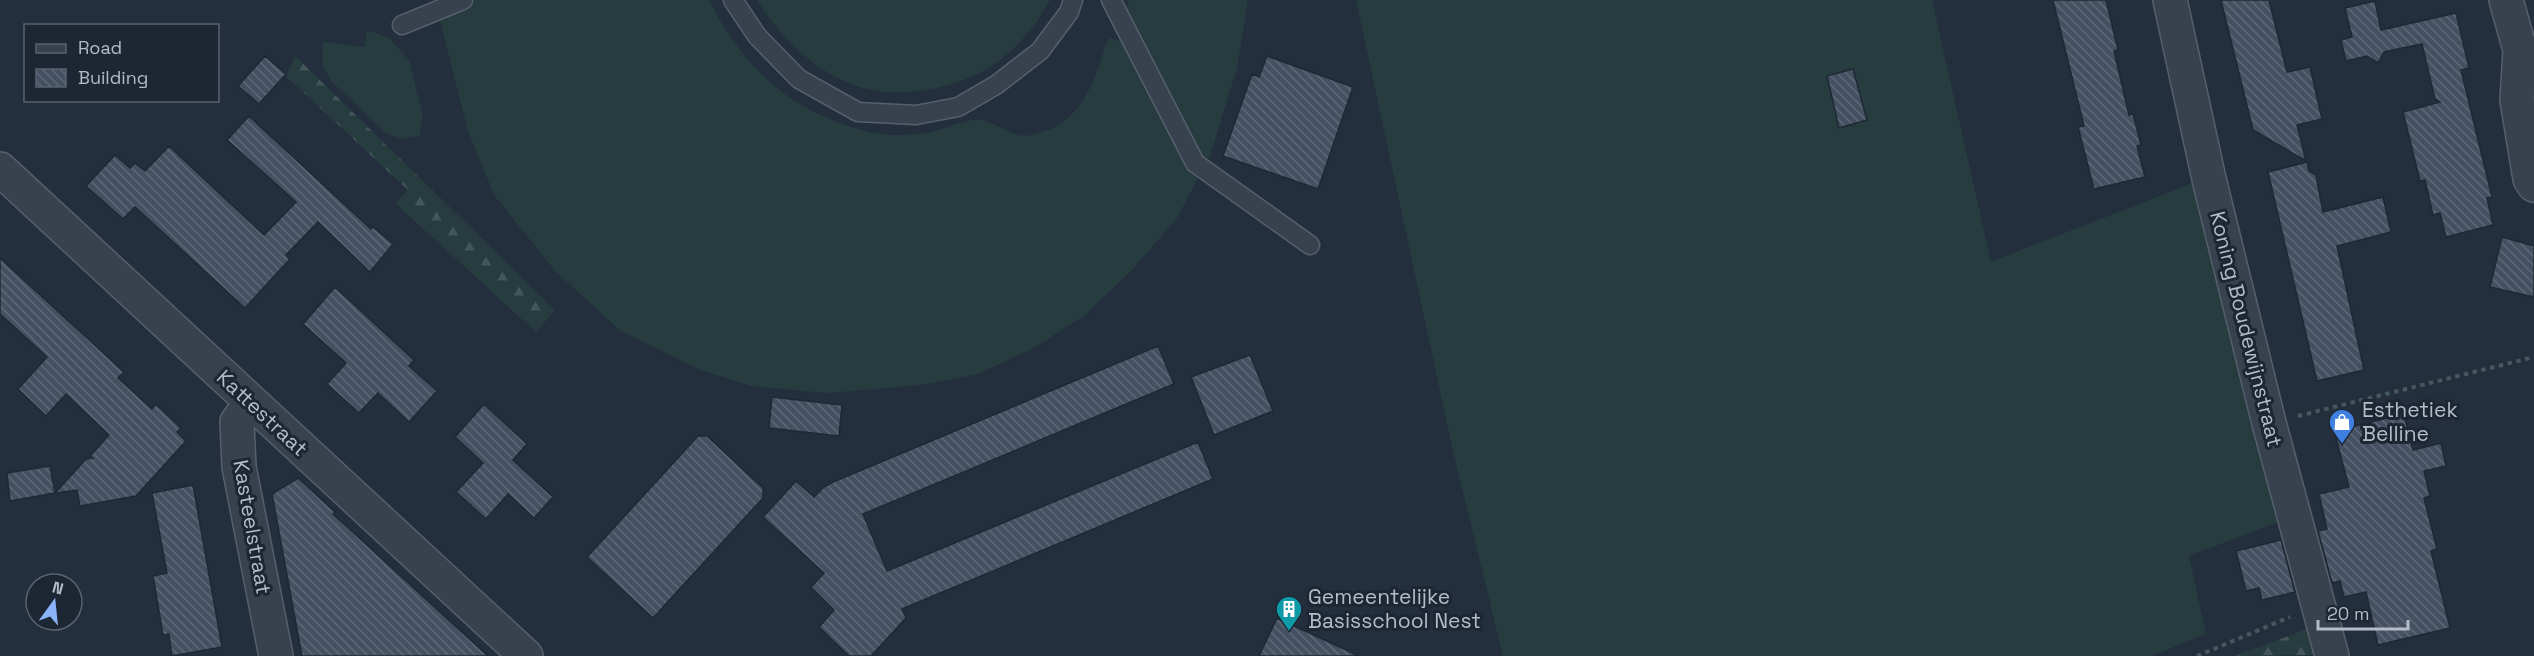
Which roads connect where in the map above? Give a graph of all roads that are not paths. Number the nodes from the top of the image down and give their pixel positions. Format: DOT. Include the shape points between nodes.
graph roads {
  1 [pos="463,0"];
  2 [pos="733,0"];
  3 [pos="1073,0"];
  4 [pos="1112,0"];
  5 [pos="2170,0"];
  6 [pos="2506,0"];
  7 [pos="402,25"];
  8 [pos="2527,52"];
  9 [pos="4,181"];
  10 [pos="2534,185"];
  11 [pos="1310,245"];
  12 [pos="251,403"];
  13 [pos="276,656"];
  14 [pos="526,656"];
  15 [pos="2332,656"];
  1 -- 7 [label="lane"];
  2 -- 3 [label="lane" via="757,36 799,79 858,112 916,115 958,107 996,85 1040,51 1069,12"];
  4 -- 11 [label="lane" via="1195,163"];
  5 -- 15 [label="street, Koning Boudewijnstraat" via="2269,423"];
  6 -- 8 [label="street"];
  8 -- 10 [label="street" via="2517,100"];
  9 -- 12 [label="street, Kattestraat"];
  12 -- 13 [label="street, Kasteelstraat" via="237,422 239,467"];
  12 -- 14 [label="street, Kattestraat"];
}
